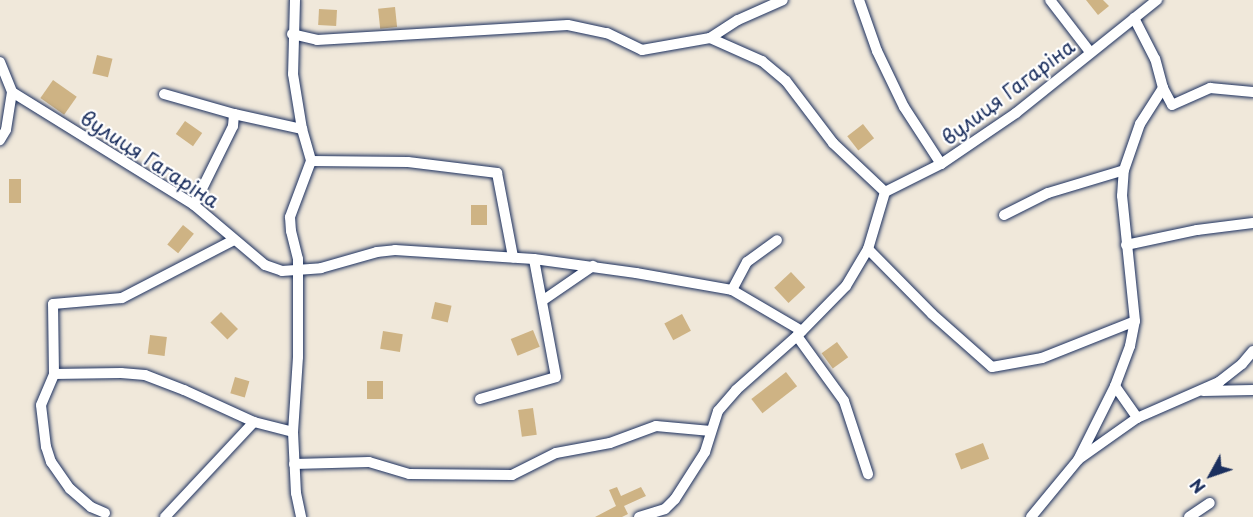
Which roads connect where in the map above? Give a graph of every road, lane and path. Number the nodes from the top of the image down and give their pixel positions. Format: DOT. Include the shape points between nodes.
graph roads {
  1 [pos="296,0"];
  2 [pos="783,0"];
  3 [pos="859,0"];
  4 [pos="1050,0"];
  5 [pos="1157,0"];
  6 [pos="1134,18"];
  7 [pos="292,34"];
  8 [pos="710,38"];
  9 [pos="1090,52"];
  10 [pos="0,62"];
  11 [pos="1163,88"];
  12 [pos="12,92"];
  13 [pos="1253,92"];
  14 [pos="164,94"];
  15 [pos="234,114"];
  16 [pos="302,129"];
  17 [pos="0,140"];
  18 [pos="310,161"];
  19 [pos="941,164"];
  20 [pos="1124,170"];
  21 [pos="885,192"];
  22 [pos="194,205"];
  23 [pos="1004,215"];
  24 [pos="1253,223"];
  25 [pos="234,240"];
  26 [pos="777,240"];
  27 [pos="1126,244"];
  28 [pos="868,249"];
  29 [pos="513,257"];
  30 [pos="534,259"];
  31 [pos="593,267"];
  32 [pos="298,270"];
  33 [pos="732,290"];
  34 [pos="542,301"];
  35 [pos="1135,321"];
  36 [pos="800,333"];
  37 [pos="1253,351"];
  38 [pos="54,374"];
  39 [pos="1115,386"];
  40 [pos="1253,390"];
  41 [pos="1199,391"];
  42 [pos="480,399"];
  43 [pos="1137,418"];
  44 [pos="254,422"];
  45 [pos="711,431"];
  46 [pos="293,432"];
  47 [pos="1078,460"];
  48 [pos="294,464"];
  49 [pos="868,474"];
  50 [pos="1210,503"];
  51 [pos="105,513"];
  52 [pos="165,517"];
  53 [pos="301,517"];
  54 [pos="639,517"];
  55 [pos="1031,517"];
  56 [pos="1189,517"];
  1 -- 7 [label="street"];
  2 -- 8 [label="street" via="738,20"];
  3 -- 19 [label="street" via="877,51 904,107"];
  4 -- 9 [label="street"];
  5 -- 6 [label="street, вулиця Гагаріна"];
  6 -- 9 [label="street, вулиця Гагаріна"];
  6 -- 11 [label="street" via="1155,59"];
  7 -- 8 [label="street" via="317,40 568,24 607,33 642,50"];
  7 -- 16 [label="street" via="292,74"];
  8 -- 21 [label="street" via="762,61 786,81 833,143"];
  9 -- 19 [label="street, вулиця Гагаріна" via="1016,113"];
  10 -- 12 [label="street"];
  11 -- 13 [label="street" via="1172,105 1210,88"];
  11 -- 20 [label="street" via="1140,124"];
  12 -- 17 [label="street" via="6,130"];
  12 -- 22 [label="street, вулиця Гагаріна"];
  14 -- 15 [label="street"];
  15 -- 16 [label="street"];
  15 -- 22 [label="street" via="233,126"];
  16 -- 18 [label="street"];
  18 -- 29 [label="street" via="408,162 497,173"];
  18 -- 32 [label="street" via="290,217"];
  19 -- 21 [label="street, вулиця Гагаріна"];
  20 -- 23 [label="street" via="1048,193"];
  20 -- 27 [label="street"];
  21 -- 28 [label="street"];
  22 -- 25 [label="street, вулиця Гагаріна"];
  24 -- 27 [label="street"];
  25 -- 32 [label="street, вулиця Гагаріна" via="265,266"];
  25 -- 38 [label="street" via="122,298 53,304"];
  26 -- 33 [label="street" via="747,262"];
  27 -- 35 [label="street"];
  28 -- 35 [label="street" via="992,367 1042,358"];
  28 -- 36 [label="street" via="846,286"];
  29 -- 30 [label="street, вулиця Гагаріна"];
  29 -- 32 [label="street, вулиця Гагаріна" via="395,250"];
  30 -- 31 [label="street, вулиця Гагаріна"];
  30 -- 34 [label="street"];
  31 -- 33 [label="street, вулиця Гагаріна"];
  31 -- 34 [label="street"];
  32 -- 46 [label="street"];
  33 -- 36 [label="street, вулиця Гагаріна"];
  34 -- 42 [label="street" via="556,377"];
  35 -- 39 [label="street"];
  36 -- 45 [label="street" via="736,390 718,411"];
  36 -- 49 [label="street" via="844,402"];
  37 -- 41 [label="street" via="1219,382"];
  38 -- 44 [label="street" via="145,375"];
  38 -- 51 [label="street" via="41,405 51,462 75,494"];
  39 -- 43 [label="street"];
  39 -- 47 [label="street"];
  40 -- 41 [label="street"];
  41 -- 43 [label="street"];
  43 -- 47 [label="street"];
  44 -- 46 [label="street"];
  44 -- 52 [label="street"];
  45 -- 48 [label="street" via="656,426 610,443 556,453 512,475 409,474 369,462"];
  45 -- 54 [label="street" via="705,452 682,491 665,509"];
  46 -- 48 [label="street"];
  47 -- 55 [label="street"];
  48 -- 53 [label="street"];
  50 -- 56 [label="street"];
}
